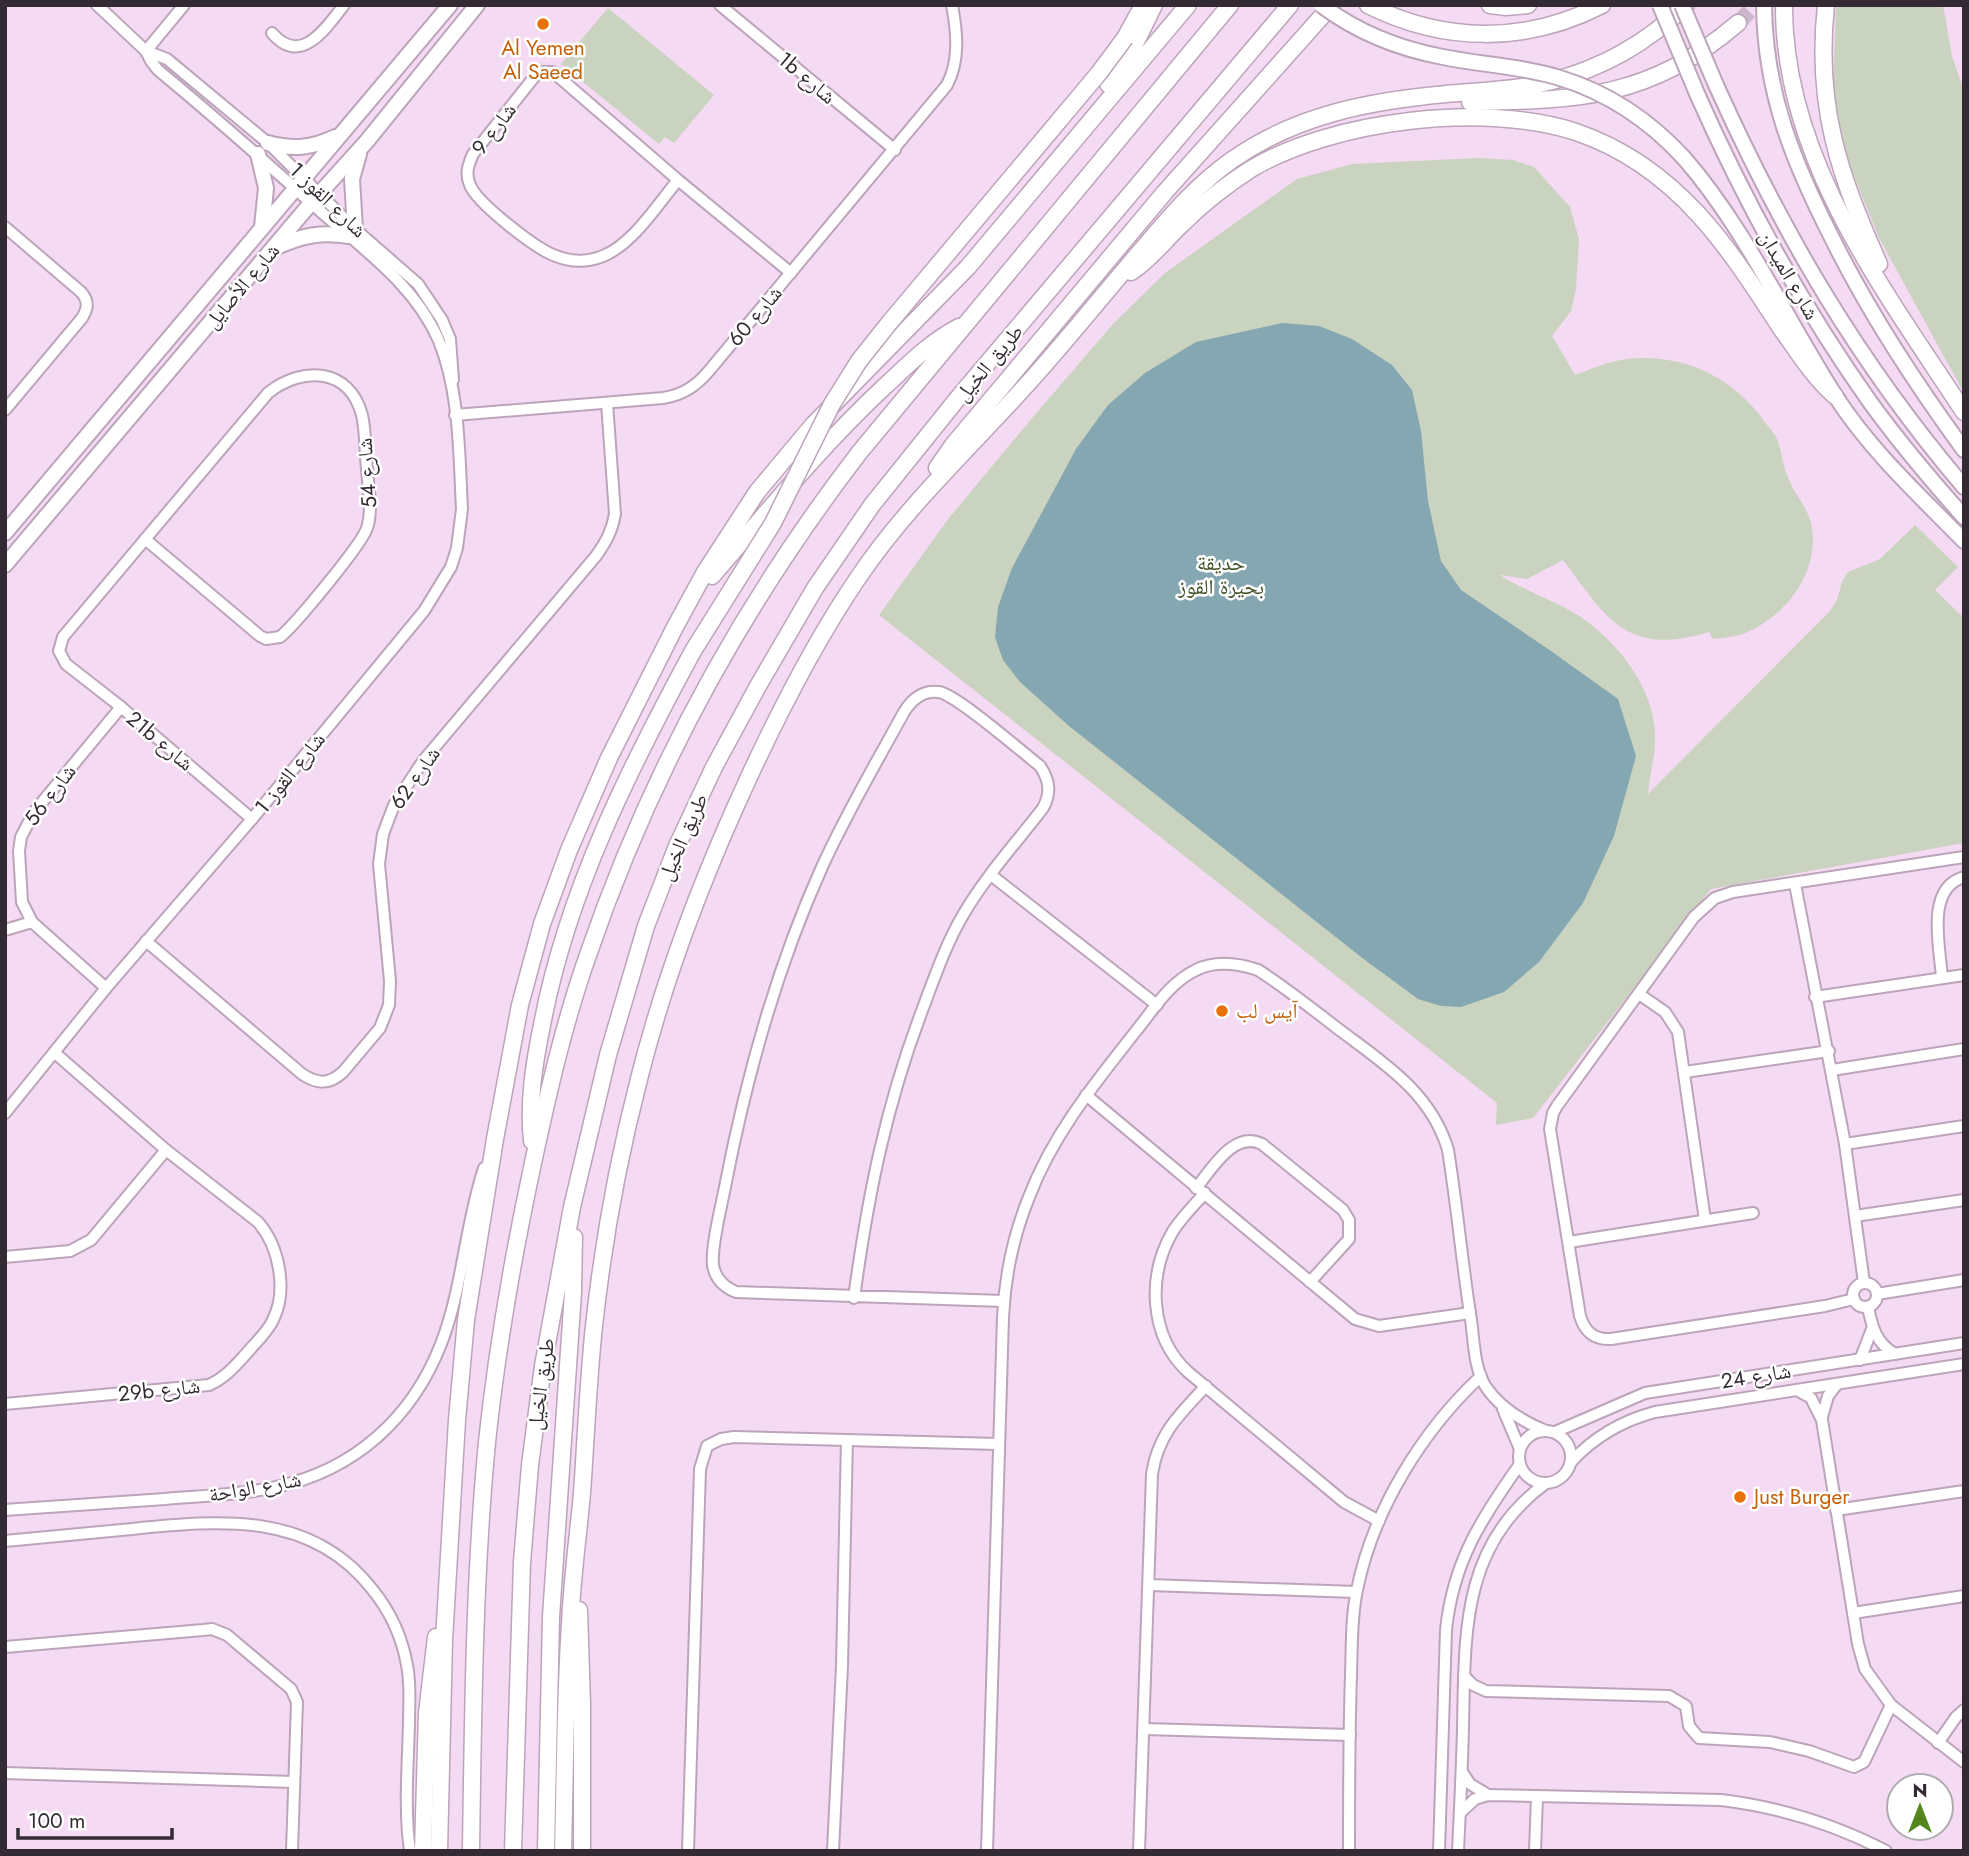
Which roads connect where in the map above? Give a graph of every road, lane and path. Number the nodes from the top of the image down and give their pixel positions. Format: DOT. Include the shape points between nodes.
graph roads {
  1 [pos="97,5"];
  2 [pos="184,5"];
  3 [pos="344,5"];
  4 [pos="450,5"];
  5 [pos="477,5"];
  6 [pos="720,5"];
  7 [pos="952,5"];
  8 [pos="1143,5"];
  9 [pos="1154,5"];
  10 [pos="1188,5"];
  11 [pos="1230,5"];
  12 [pos="1290,5"];
  13 [pos="1321,5"];
  14 [pos="1332,5"];
  15 [pos="1368,5"];
  16 [pos="1490,5"];
  17 [pos="1528,5"];
  18 [pos="1602,5"];
  19 [pos="1660,5"];
  20 [pos="1684,5"];
  21 [pos="1764,5"];
  22 [pos="1784,5"];
  23 [pos="1826,5"];
  24 [pos="1738,23"];
  25 [pos="272,33"];
  26 [pos="146,51"];
  27 [pos="1376,103"];
  28 [pos="342,133"];
  29 [pos="367,141"];
  30 [pos="263,148"];
  31 [pos="895,150"];
  32 [pos="678,180"];
  33 [pos="300,183"];
  34 [pos="316,198"];
  35 [pos="5,227"];
  36 [pos="262,227"];
  37 [pos="352,232"];
  38 [pos="273,249"];
  39 [pos="792,273"];
  40 [pos="1116,280"];
  41 [pos="923,315"];
  42 [pos="1904,321"];
  43 [pos="967,323"];
  44 [pos="1835,396"];
  45 [pos="607,402"];
  46 [pos="5,410"];
  47 [pos="1964,412"];
  48 [pos="455,415"];
  49 [pos="1964,450"];
  50 [pos="1964,487"];
  51 [pos="920,497"];
  52 [pos="1964,517"];
  53 [pos="5,533"];
  54 [pos="145,538"];
  55 [pos="1964,541"];
  56 [pos="5,565"];
  57 [pos="688,601"];
  58 [pos="66,664"];
  59 [pos="121,707"];
  60 [pos="252,819"];
  61 [pos="1964,857"];
  62 [pos="991,875"];
  63 [pos="1964,877"];
  64 [pos="1795,884"];
  65 [pos="32,922"];
  66 [pos="5,930"];
  67 [pos="146,941"];
  68 [pos="1964,975"];
  69 [pos="1942,978"];
  70 [pos="106,988"];
  71 [pos="1639,994"];
  72 [pos="1815,997"];
  73 [pos="1157,1005"];
  74 [pos="1964,1049"];
  75 [pos="1829,1051"];
  76 [pos="55,1053"];
  77 [pos="1832,1070"];
  78 [pos="1685,1072"];
  79 [pos="1086,1095"];
  80 [pos="5,1113"];
  81 [pos="1964,1126"];
  82 [pos="495,1139"];
  83 [pos="1845,1144"];
  84 [pos="166,1150"];
  85 [pos="534,1158"];
  86 [pos="1200,1190"];
  87 [pos="1964,1200"];
  88 [pos="572,1207"];
  89 [pos="1753,1213"];
  90 [pos="1855,1216"];
  91 [pos="1706,1220"];
  92 [pos="1569,1242"];
  93 [pos="5,1257"];
  94 [pos="1964,1280"];
  95 [pos="1310,1282"];
  96 [pos="1864,1283"];
  97 [pos="1877,1294"];
  98 [pos="855,1298"];
  99 [pos="1854,1299"];
  100 [pos="1003,1301"];
  101 [pos="1868,1307"];
  102 [pos="1470,1314"];
  103 [pos="1872,1329"];
  104 [pos="1964,1343"];
  105 [pos="1895,1354"];
  106 [pos="1860,1360"];
  107 [pos="1964,1364"];
  108 [pos="1481,1376"];
  109 [pos="1837,1384"];
  110 [pos="1206,1386"];
  111 [pos="1797,1391"];
  112 [pos="5,1404"];
  113 [pos="1500,1404"];
  114 [pos="1822,1420"];
  115 [pos="1550,1432"];
  116 [pos="847,1440"];
  117 [pos="998,1444"];
  118 [pos="1520,1449"];
  119 [pos="1571,1462"];
  120 [pos="1520,1464"];
  121 [pos="1546,1483"];
  122 [pos="1964,1491"];
  123 [pos="5,1510"];
  124 [pos="1836,1510"];
  125 [pos="1379,1521"];
  126 [pos="5,1541"];
  127 [pos="575,1558"];
  128 [pos="448,1580"];
  129 [pos="1149,1585"];
  130 [pos="1356,1592"];
  131 [pos="1964,1596"];
  132 [pos="1853,1613"];
  133 [pos="5,1647"];
  134 [pos="1464,1676"];
  135 [pos="1891,1705"];
  136 [pos="1964,1710"];
  137 [pos="1145,1730"];
  138 [pos="1350,1735"];
  139 [pos="1938,1743"];
  140 [pos="1964,1762"];
  141 [pos="1462,1772"];
  142 [pos="5,1773"];
  143 [pos="294,1782"];
  144 [pos="1488,1795"];
  145 [pos="1537,1797"];
  146 [pos="1460,1813"];
  147 [pos="292,1851"];
  148 [pos="410,1851"];
  149 [pos="423,1851"];
  150 [pos="439,1851"];
  151 [pos="471,1851"];
  152 [pos="513,1851"];
  153 [pos="546,1851"];
  154 [pos="563,1851"];
  155 [pos="582,1851"];
  156 [pos="688,1851"];
  157 [pos="833,1851"];
  158 [pos="987,1851"];
  159 [pos="1139,1851"];
  160 [pos="1349,1851"];
  161 [pos="1439,1851"];
  162 [pos="1458,1851"];
  163 [pos="1535,1851"];
  164 [pos="1886,1851"];
  1 -- 26 [label="street, شارع القوز 1"];
  2 -- 26 [label="street"];
  3 -- 25 [label="street" via="309,43 292,46"];
  4 -- 28 [label="main road, شارع الأصايل"];
  5 -- 29 [label="main road, شارع الأصايل"];
  6 -- 31 [label="street, 1b شارع"];
  7 -- 31 [label="street, شارع 60" via="953,74"];
  8 -- 85 [label="highway, bridge" via="1125,38 859,361 819,425 773,523 693,651 607,825 560,948 532,1081"];
  9 -- 41 [label="highway" via="1119,70"];
  10 -- 41 [label="highway"];
  11 -- 43 [label="highway, طريق الخيل"];
  12 -- 88 [label="highway, طريق الخيل" via="900,469 852,532 798,617 719,757 661,886 617,1021"];
  13 -- 44 [label="main road, bridge" via="1363,31 1413,50 1539,72 1591,89 1641,118 1684,158 1716,198"];
  14 -- 51 [label="highway" via="1173,184 953,445"];
  15 -- 18 [label="highway" via="1422,27 1460,34 1508,34 1555,25"];
  16 -- 17 [label="highway"];
  19 -- 52 [label="main road, شارع الميدان, bridge" via="1757,220 1824,335 1899,441"];
  20 -- 27 [label="highway" via="1629,49 1573,75 1512,89"];
  20 -- 50 [label="main road, شارع الميدان, bridge" via="1767,194 1825,298 1884,387"];
  21 -- 49 [label="main road" via="1773,92 1802,179 1863,300"];
  22 -- 42 [label="highway" via="1787,57 1812,148 1837,205"];
  23 -- 42 [label="highway" via="1825,81 1834,145 1853,206"];
  24 -- 27 [label="highway" via="1663,73 1591,96"];
  26 -- 30 [label="street, شارع القوز 1" via="158,70"];
  27 -- 40 [label="highway" via="1301,123 1235,158 1189,196"];
  28 -- 30 [label="main road" via="309,147"];
  28 -- 33 [label="main road, شارع الأصايل"];
  29 -- 34 [label="main road, شارع الأصايل"];
  29 -- 37 [label="main road" via="352,179"];
  30 -- 33 [label="street, شارع القوز 1"];
  30 -- 36 [label="main road" via="266,188"];
  31 -- 39 [label="street, شارع 60"];
  32 -- 32 [label="street, شارع 9" via="560,77 546,71 535,76 473,154 467,175 476,196 496,214 540,248 569,260 602,257 616,250"];
  32 -- 39 [label="street, شارع 9"];
  33 -- 34 [label="street, شارع القوز 1"];
  33 -- 36 [label="main road, شارع الأصايل"];
  34 -- 37 [label="street, شارع القوز 1"];
  34 -- 38 [label="main road, شارع الأصايل"];
  35 -- 46 [label="street" via="87,301 82,318"];
  36 -- 53 [label="main road, شارع الأصايل"];
  37 -- 38 [label="main road" via="317,233"];
  37 -- 48 [label="street, شارع القوز 1" via="404,270 432,302 450,339"];
  38 -- 56 [label="main road, شارع الأصايل"];
  39 -- 45 [label="street, شارع 60" via="692,388 673,396"];
  40 -- 44 [label="highway" via="1146,262 1191,215 1232,182 1269,159 1312,141 1411,122 1494,119 1540,123 1616,149 1684,199 1724,245 1811,371"];
  40 -- 51 [label="highway" via="1009,404"];
  41 -- 57 [label="highway" via="775,469 740,515"];
  42 -- 47 [label="highway"];
  43 -- 57 [label="highway" via="927,348 844,426"];
  43 -- 85 [label="highway, طريق الخيل" via="805,526 749,613 679,740 633,838 589,953 558,1054"];
  44 -- 55 [label="main road" via="1888,464"];
  45 -- 48 [label="street, شارع 60"];
  45 -- 67 [label="street, شارع 62" via="615,514 606,543 423,761 388,819 379,864 389,1005 380,1028 358,1054 336,1078 327,1082 310,1079"];
  48 -- 60 [label="street, شارع القوز 1" via="462,509 451,567 424,611"];
  51 -- 127 [label="highway" via="859,576 785,700 716,852 669,974 637,1087 607,1231 593,1330"];
  54 -- 54 [label="street, شارع 54" via="281,383 307,375 334,378 347,387 363,422 369,524 358,545 280,638 260,636"];
  54 -- 58 [label="street, شارع 54" via="64,637 59,651"];
  57 -- 82 [label="highway" via="609,758 551,897 520,1005"];
  58 -- 59 [label="street, 21b شارع"];
  59 -- 60 [label="street, 21b شارع"];
  59 -- 65 [label="street, شارع 56" via="34,812 21,837 22,902"];
  60 -- 67 [label="street, شارع القوز 1"];
  61 -- 64 [label="street"];
  62 -- 73 [label="street"];
  62 -- 98 [label="street" via="943,954 896,1085 869,1194"];
  62 -- 98 [label="street" via="1043,808 1048,782 1040,766 956,700 927,693 909,703 860,792 795,933 743,1101 714,1253 715,1273 736,1292"];
  63 -- 69 [label="street" via="1945,888 1939,900"];
  64 -- 71 [label="street" via="1733,892 1707,903"];
  64 -- 72 [label="street"];
  65 -- 66 [label="street"];
  65 -- 70 [label="street, شارع 56"];
  67 -- 70 [label="street, شارع القوز 1"];
  68 -- 69 [label="street"];
  69 -- 72 [label="street"];
  70 -- 76 [label="street, شارع القوز 1"];
  71 -- 78 [label="street" via="1675,1025"];
  71 -- 92 [label="street" via="1553,1113 1550,1129"];
  72 -- 75 [label="street"];
  73 -- 79 [label="street"];
  73 -- 102 [label="street" via="1196,970 1211,964 1243,964 1271,978 1413,1088 1438,1124 1448,1150"];
  74 -- 77 [label="street"];
  75 -- 77 [label="street"];
  75 -- 78 [label="street"];
  76 -- 80 [label="street, شارع القوز 1"];
  76 -- 84 [label="street, 29b شارع"];
  77 -- 83 [label="street"];
  78 -- 91 [label="street"];
  79 -- 86 [label="street"];
  79 -- 100 [label="street" via="1052,1146 1028,1198"];
  81 -- 83 [label="street"];
  82 -- 123 [label="street, شارع الواحة" via="441,1344 412,1401 363,1448 318,1474 273,1488"];
  82 -- 128 [label="highway" via="465,1332"];
  83 -- 90 [label="street"];
  84 -- 93 [label="street" via="91,1240 70,1251"];
  84 -- 112 [label="street, 29b شارع" via="258,1222 272,1242 279,1292 266,1331 229,1373 209,1385"];
  85 -- 151 [label="highway, طريق الخيل" via="506,1295 487,1443 473,1701"];
  86 -- 95 [label="street"];
  86 -- 95 [label="street" via="1236,1144 1252,1140 1343,1210 1349,1220 1349,1238"];
  86 -- 110 [label="street" via="1167,1244 1156,1283 1156,1304 1165,1343 1176,1361"];
  87 -- 90 [label="street"];
  88 -- 152 [label="highway, طريق الخيل" via="543,1366 527,1501"];
  88 -- 153 [label="highway" via="573,1292 551,1628"];
  89 -- 91 [label="street"];
  90 -- 96 [label="street"];
  91 -- 92 [label="street"];
  92 -- 99 [label="street" via="1582,1322 1599,1338"];
  94 -- 97 [label="street"];
  95 -- 102 [label="street" via="1367,1324"];
  96 -- 97 [label="street" via="1873,1286"];
  96 -- 99 [label="street" via="1854,1290"];
  97 -- 101 [label="street"];
  98 -- 100 [label="street"];
  99 -- 101 [label="street"];
  100 -- 117 [label="street"];
  101 -- 103 [label="street"];
  102 -- 108 [label="street"];
  103 -- 105 [label="street"];
  103 -- 106 [label="street"];
  104 -- 105 [label="street, شارع 24"];
  105 -- 106 [label="street, شارع 24"];
  106 -- 115 [label="street, شارع 24" via="1645,1393"];
  107 -- 109 [label="street, شارع 24"];
  108 -- 113 [label="street"];
  108 -- 125 [label="street" via="1428,1435"];
  109 -- 111 [label="street, شارع 24"];
  109 -- 114 [label="street"];
  110 -- 125 [label="street" via="1344,1502"];
  110 -- 129 [label="street" via="1171,1424 1154,1459"];
  111 -- 114 [label="street" via="1811,1398"];
  111 -- 119 [label="street, شارع 24" via="1643,1415 1604,1434"];
  113 -- 115 [label="street"];
  113 -- 118 [label="street"];
  114 -- 124 [label="street"];
  115 -- 118 [label="street" via="1530,1435"];
  115 -- 119 [label="street" via="1566,1441"];
  116 -- 117 [label="street"];
  116 -- 156 [label="street" via="727,1437 707,1446 702,1456"];
  116 -- 157 [label="street"];
  117 -- 158 [label="street"];
  118 -- 120 [label="street"];
  119 -- 121 [label="street" via="1562,1477"];
  120 -- 121 [label="street" via="1532,1480"];
  120 -- 161 [label="street" via="1473,1536 1451,1597"];
  121 -- 134 [label="street" via="1515,1508 1488,1548 1471,1605"];
  122 -- 124 [label="street"];
  124 -- 132 [label="street"];
  125 -- 130 [label="street"];
  126 -- 148 [label="street, شارع الواحة" via="218,1522 299,1534 338,1556 378,1597 405,1654"];
  127 -- 154 [label="highway"];
  127 -- 155 [label="highway" via="582,1671"];
  128 -- 149 [label="highway" via="436,1632 427,1713"];
  128 -- 150 [label="highway"];
  129 -- 130 [label="street"];
  129 -- 137 [label="street"];
  130 -- 138 [label="street"];
  131 -- 132 [label="street"];
  132 -- 135 [label="street" via="1864,1669"];
  133 -- 143 [label="street" via="220,1631 294,1695"];
  134 -- 135 [label="street" via="1486,1691 1669,1696 1686,1706 1691,1731 1699,1738 1770,1742 1854,1767 1864,1762"];
  134 -- 141 [label="street"];
  135 -- 139 [label="street"];
  136 -- 139 [label="street"];
  137 -- 138 [label="street"];
  137 -- 159 [label="street"];
  138 -- 160 [label="street"];
  139 -- 140 [label="street"];
  141 -- 144 [label="street" via="1470,1784"];
  141 -- 146 [label="street"];
  142 -- 143 [label="street"];
  143 -- 147 [label="street"];
  144 -- 145 [label="street"];
  144 -- 146 [label="street"];
  145 -- 163 [label="street"];
  145 -- 164 [label="street" via="1746,1803 1812,1819"];
  146 -- 162 [label="street"];
}
